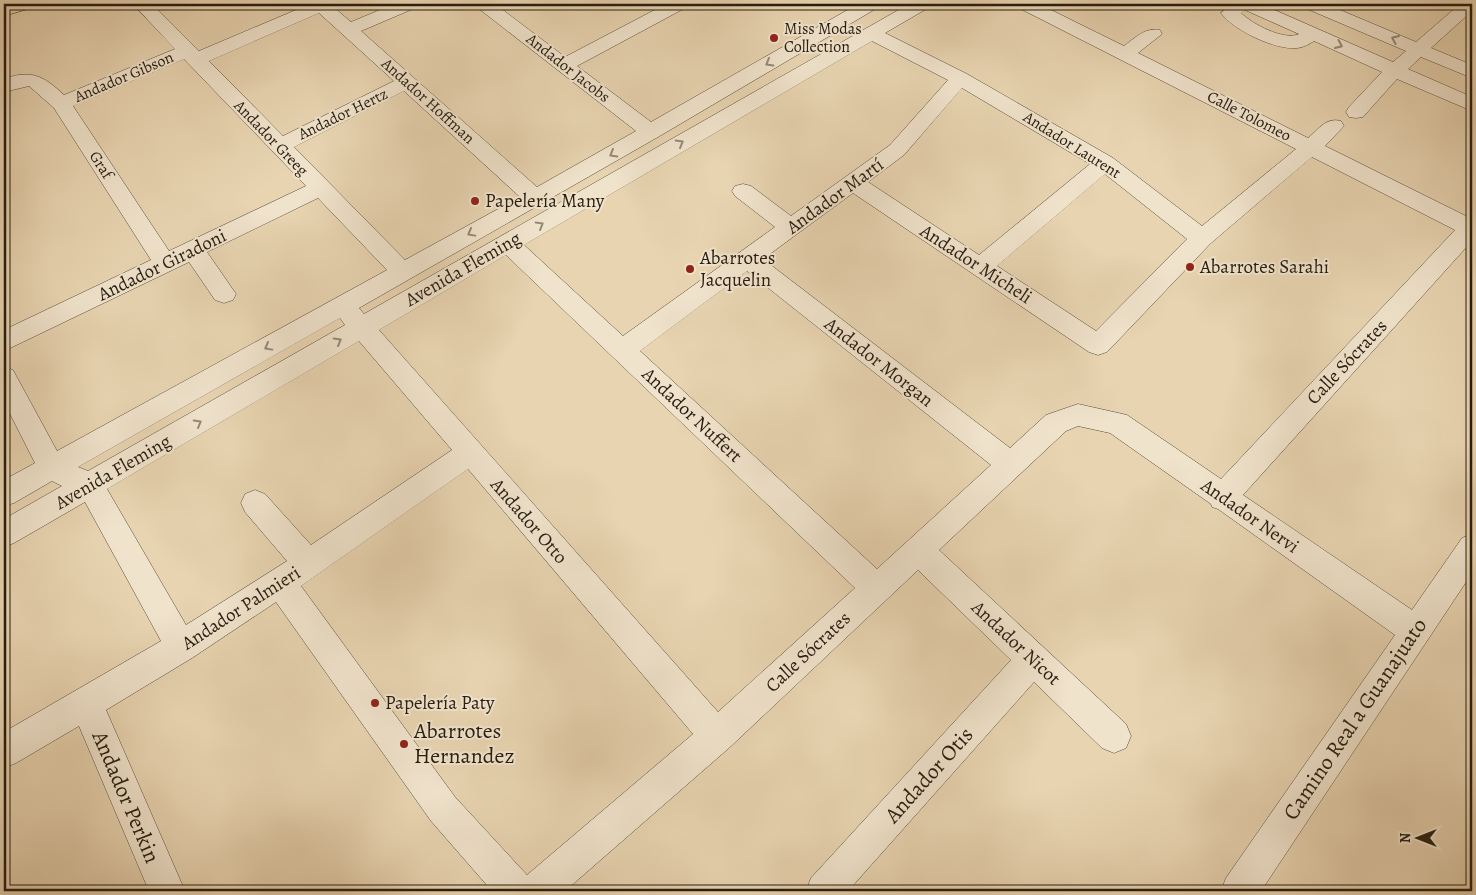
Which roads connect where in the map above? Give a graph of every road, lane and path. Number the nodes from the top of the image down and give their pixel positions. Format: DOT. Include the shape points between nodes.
graph roads {
  1 [pos="25,4"];
  2 [pos="142,4"];
  3 [pos="409,4"];
  4 [pos="484,4"];
  5 [pos="871,4"];
  6 [pos="922,4"];
  7 [pos="1024,4"];
  8 [pos="1242,4"];
  9 [pos="1246,4"];
  10 [pos="1311,4"];
  11 [pos="1470,4"];
  12 [pos="321,5"];
  13 [pos="669,6"];
  14 [pos="4,11"];
  15 [pos="1455,18"];
  16 [pos="1472,25"];
  17 [pos="349,30"];
  18 [pos="870,33"];
  19 [pos="1153,34"];
  20 [pos="1315,34"];
  21 [pos="1418,49"];
  22 [pos="1125,54"];
  23 [pos="191,56"];
  24 [pos="565,66"];
  25 [pos="1395,70"];
  26 [pos="1472,72"];
  27 [pos="960,78"];
  28 [pos="407,82"];
  29 [pos="4,86"];
  30 [pos="61,104"];
  31 [pos="1472,105"];
  32 [pos="1356,112"];
  33 [pos="1334,126"];
  34 [pos="651,132"];
  35 [pos="279,146"];
  36 [pos="1310,146"];
  37 [pos="1105,163"];
  38 [pos="854,183"];
  39 [pos="320,188"];
  40 [pos="743,191"];
  41 [pos="535,198"];
  42 [pos="791,228"];
  43 [pos="1472,228"];
  44 [pos="1202,238"];
  45 [pos="508,243"];
  46 [pos="193,250"];
  47 [pos="747,259"];
  48 [pos="165,263"];
  49 [pos="980,266"];
  50 [pos="402,271"];
  51 [pos="224,294"];
  52 [pos="342,305"];
  53 [pos="362,328"];
  54 [pos="4,341"];
  55 [pos="622,350"];
  56 [pos="4,377"];
  57 [pos="1078,415"];
  58 [pos="470,452"];
  59 [pos="1010,464"];
  60 [pos="52,468"];
  61 [pos="90,485"];
  62 [pos="4,494"];
  63 [pos="1222,498"];
  64 [pos="255,503"];
  65 [pos="4,534"];
  66 [pos="918,550"];
  67 [pos="1469,560"];
  68 [pos="308,564"];
  69 [pos="280,582"];
  70 [pos="876,588"];
  71 [pos="1416,631"];
  72 [pos="181,647"];
  73 [pos="1034,659"];
  74 [pos="86,703"];
  75 [pos="717,736"];
  76 [pos="1114,736"];
  77 [pos="4,751"];
  78 [pos="167,891"];
  79 [pos="516,891"];
  80 [pos="537,891"];
  81 [pos="824,891"];
  82 [pos="1239,891"];
  1 -- 14 [label="main road"];
  2 -- 23 [label="street, Andador Greeg"];
  3 -- 17 [label="street"];
  4 -- 24 [label="street, Andador Jacobs"];
  5 -- 34 [label="street, Avenida Fleming, one-way"];
  6 -- 18 [label="street, Avenida Fleming"];
  7 -- 22 [label="street, Calle Tolomeo"];
  8 -- 20 [label="street" via="1230,13 1243,25 1276,39 1295,42"];
  9 -- 20 [label="street"];
  21 -- 10 [label="street, one-way"];
  11 -- 15 [label="street"];
  12 -- 17 [label="street, Andador Hoffman"];
  12 -- 23 [label="street, Andador Gibson"];
  13 -- 24 [label="street"];
  15 -- 16 [label="street"];
  15 -- 21 [label="street"];
  17 -- 28 [label="street, Andador Hoffman"];
  18 -- 27 [label="street, Andador Laurent"];
  45 -- 18 [label="street, Avenida Fleming, one-way"];
  19 -- 22 [label="street"];
  20 -- 25 [label="street, one-way"];
  21 -- 25 [label="street"];
  21 -- 26 [label="street"];
  22 -- 36 [label="street, Calle Tolomeo"];
  23 -- 30 [label="street, Andador Gibson"];
  23 -- 35 [label="street, Andador Greeg"];
  24 -- 34 [label="street, Andador Jacobs"];
  25 -- 31 [label="street"];
  25 -- 32 [label="street"];
  27 -- 37 [label="street, Andador Laurent"];
  27 -- 38 [label="street, Andador Martí" via="897,150"];
  28 -- 35 [label="street, Andador Hertz"];
  28 -- 41 [label="street, Andador Hoffman"];
  29 -- 30 [label="street, Graf" via="27,79 40,83"];
  30 -- 48 [label="street, Graf"];
  33 -- 36 [label="street"];
  34 -- 41 [label="street, Avenida Fleming, one-way"];
  35 -- 39 [label="street, Andador Greeg"];
  36 -- 43 [label="street, Calle Tolomeo"];
  36 -- 44 [label="street"];
  37 -- 44 [label="street, Andador Laurent"];
  37 -- 49 [label="street"];
  38 -- 42 [label="street, Andador Martí"];
  38 -- 49 [label="street, Andador Micheli"];
  39 -- 46 [label="street, Andador Giradoni"];
  39 -- 50 [label="street, Andador Greeg"];
  40 -- 42 [label="street"];
  41 -- 50 [label="street, Avenida Fleming, one-way"];
  42 -- 47 [label="street, Andador Martí"];
  43 -- 63 [label="street, Calle Sócrates"];
  44 -- 49 [label="street, Andador Micheli" via="1098,345"];
  45 -- 53 [label="street, Avenida Fleming"];
  45 -- 55 [label="street, Andador Nuffert"];
  46 -- 48 [label="street, Andador Giradoni"];
  46 -- 51 [label="street"];
  47 -- 55 [label="street, Andador Martí"];
  47 -- 59 [label="street, Andador Morgan"];
  48 -- 54 [label="street, Andador Giradoni"];
  50 -- 52 [label="street, Avenida Fleming"];
  52 -- 53 [label="street, Andador Otto"];
  52 -- 60 [label="street, Avenida Fleming, one-way"];
  53 -- 58 [label="street, Andador Otto"];
  61 -- 53 [label="street, Avenida Fleming, one-way"];
  55 -- 70 [label="street, Andador Nuffert"];
  56 -- 60 [label="street"];
  57 -- 59 [label="street, Calle Sócrates" via="1056,423"];
  57 -- 63 [label="street, Andador Nervi" via="1117,423"];
  58 -- 68 [label="street, Andador Palmieri"];
  58 -- 75 [label="street, Andador Otto"];
  59 -- 66 [label="street, Calle Sócrates"];
  60 -- 61 [label="street"];
  60 -- 62 [label="street, Avenida Fleming"];
  61 -- 65 [label="street, Avenida Fleming"];
  61 -- 72 [label="street"];
  63 -- 71 [label="street, Andador Nervi"];
  64 -- 68 [label="street"];
  66 -- 70 [label="street, Calle Sócrates"];
  66 -- 73 [label="street, Andador Nicot"];
  67 -- 71 [label="street, Camino Real a Guanajuato"];
  68 -- 69 [label="street, Andador Palmieri"];
  69 -- 72 [label="street, Andador Palmieri"];
  69 -- 79 [label="street" via="442,809"];
  70 -- 75 [label="street, Calle Sócrates"];
  71 -- 82 [label="street, Camino Real a Guanajuato"];
  72 -- 74 [label="street, Andador Palmieri"];
  73 -- 76 [label="street, Andador Nicot"];
  73 -- 81 [label="street, Andador Otis"];
  74 -- 77 [label="street, Andador Palmieri"];
  74 -- 78 [label="street, Andador Perkin"];
  75 -- 80 [label="street, Calle Sócrates"];
}
